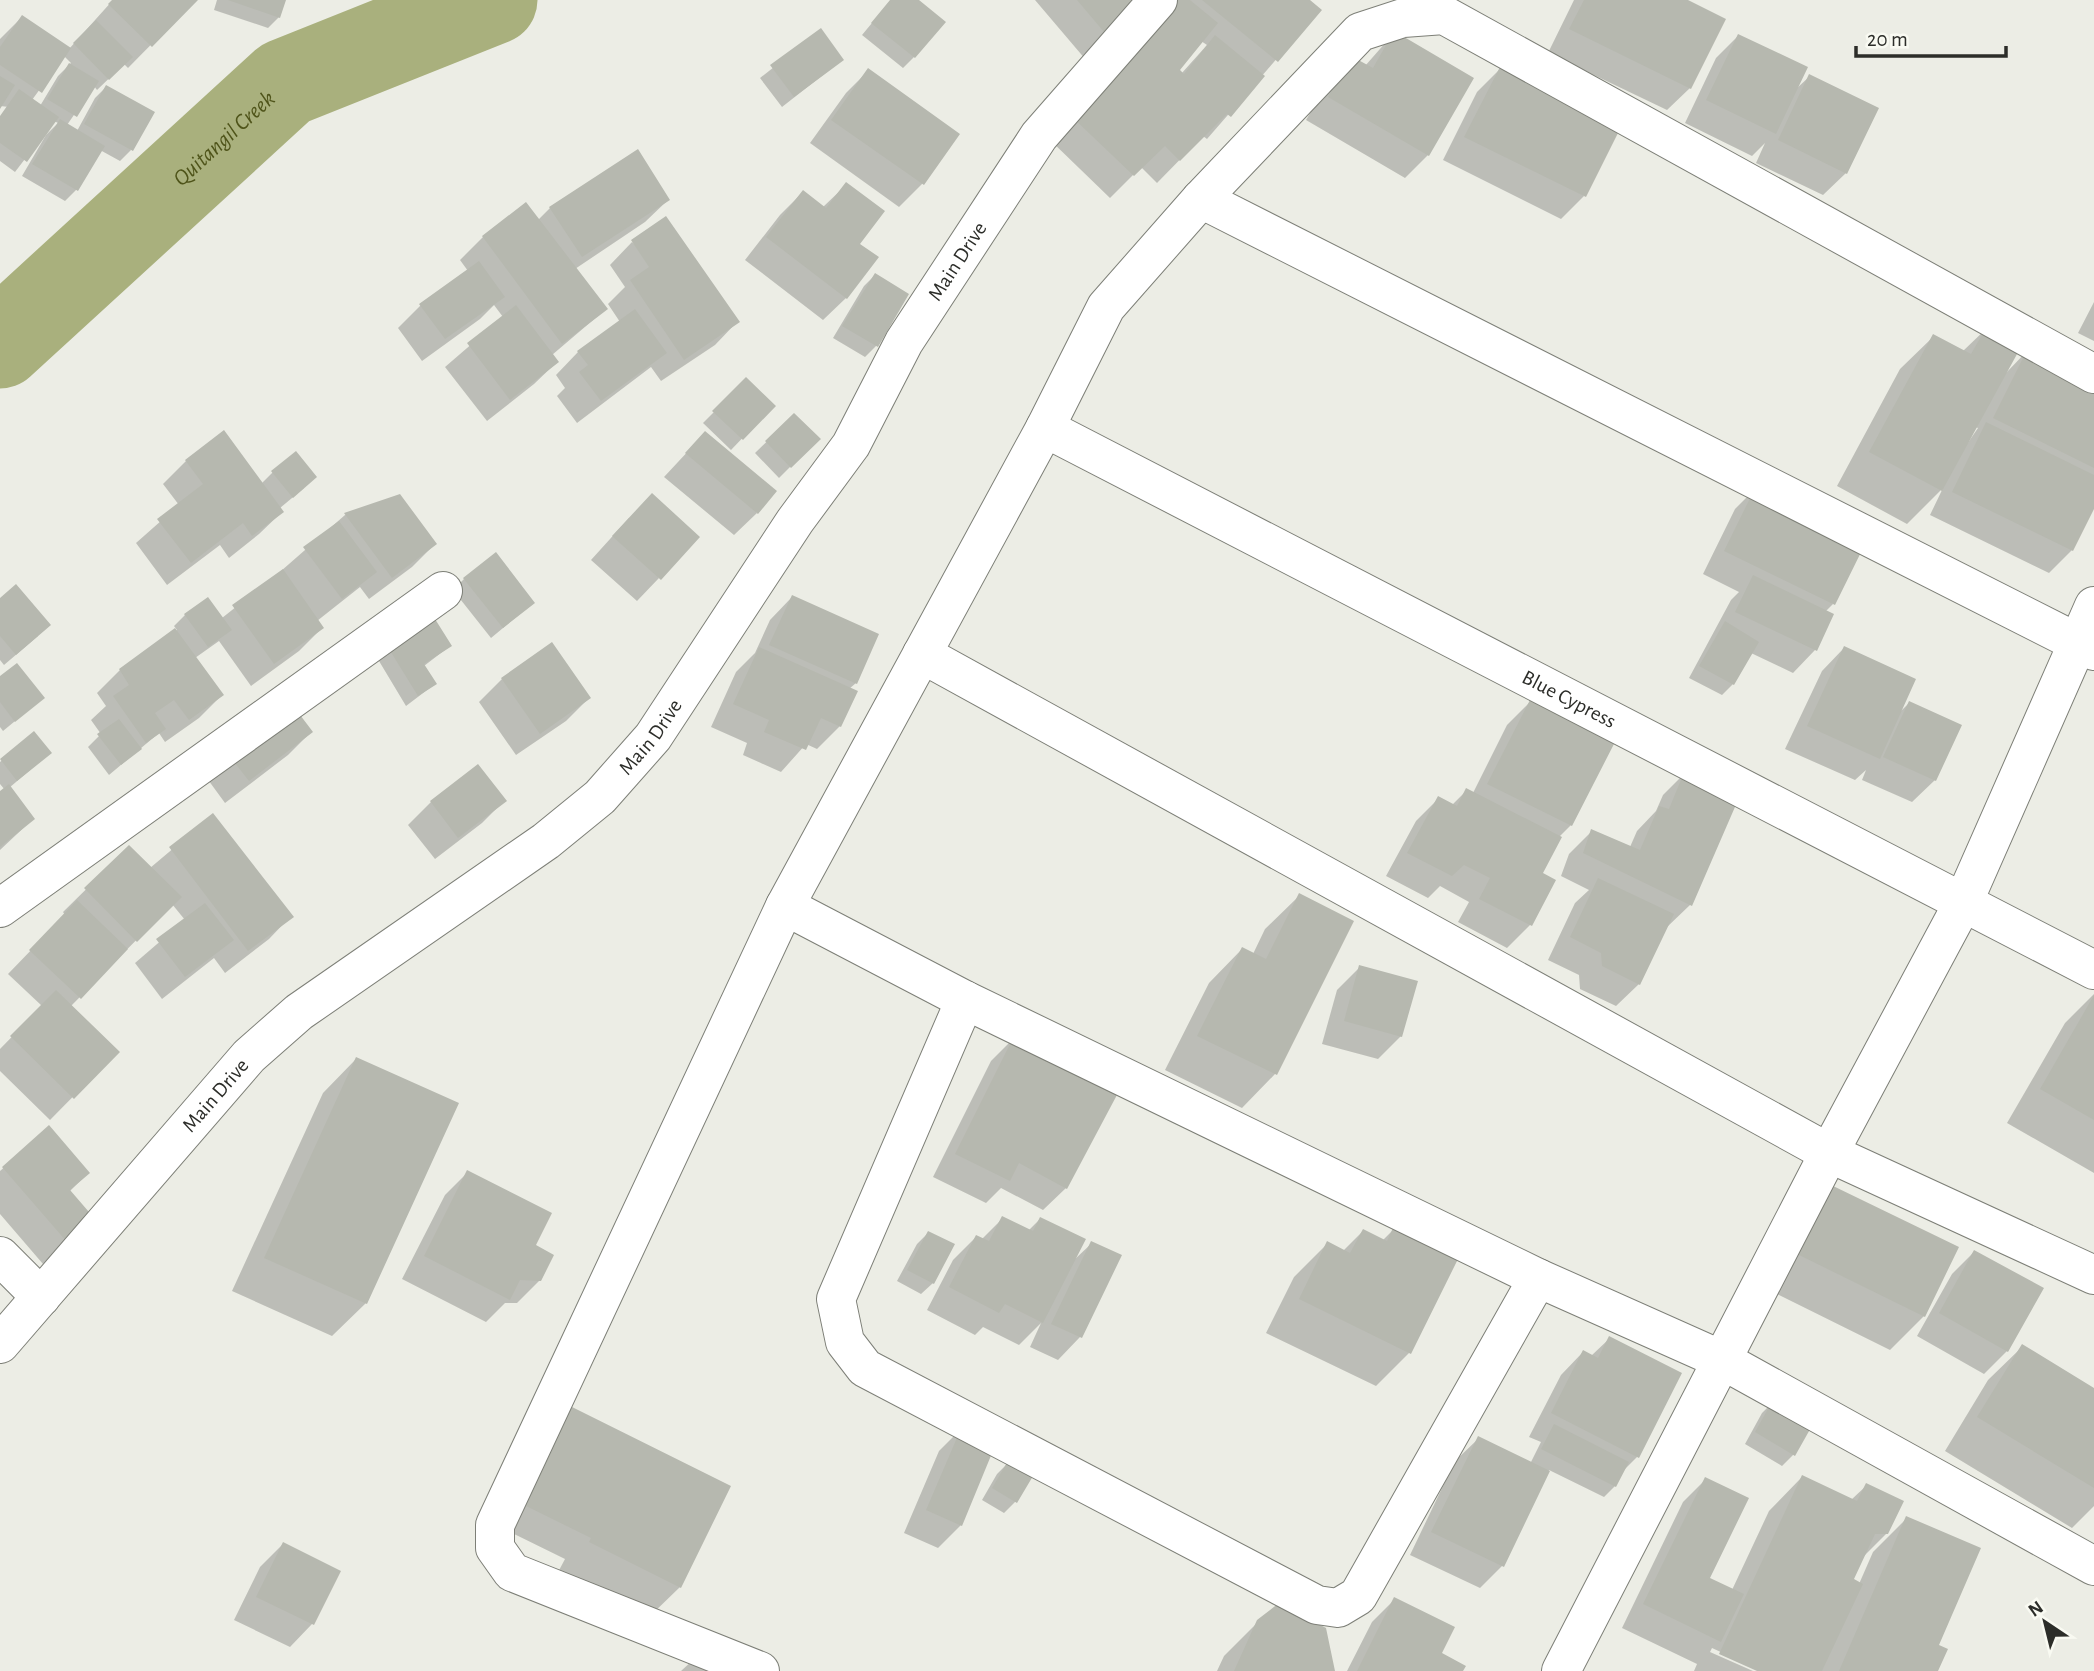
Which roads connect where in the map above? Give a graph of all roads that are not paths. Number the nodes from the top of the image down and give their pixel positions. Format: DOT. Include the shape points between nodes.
graph roads {
  1 [pos="1158,0"];
  2 [pos="1201,198"];
  3 [pos="2094,374"];
  4 [pos="1045,428"];
  5 [pos="443,592"];
  6 [pos="2094,606"];
  7 [pos="2087,648"];
  8 [pos="922,654"];
  9 [pos="1963,902"];
  10 [pos="785,906"];
  11 [pos="0,908"];
  12 [pos="2094,970"];
  13 [pos="965,1000"];
  14 [pos="1829,1153"];
  15 [pos="0,1256"];
  16 [pos="2094,1275"];
  17 [pos="1538,1278"];
  18 [pos="41,1297"];
  19 [pos="0,1344"];
  20 [pos="1722,1360"];
  21 [pos="2094,1566"];
  22 [pos="760,1671"];
  23 [pos="1561,1671"];
  1 -- 18 [label="street, Main Drive" via="1039,136 904,342 851,445 795,521 653,737 600,797 546,841 299,1012 249,1056"];
  2 -- 3 [label="street" via="1360,32 1403,18 1444,15"];
  2 -- 4 [label="street" via="1106,307"];
  2 -- 7 [label="street"];
  4 -- 8 [label="street"];
  4 -- 9 [label="street, Blue Cypress"];
  5 -- 11 [label="street"];
  6 -- 7 [label="street"];
  7 -- 9 [label="street"];
  8 -- 10 [label="street"];
  8 -- 14 [label="street"];
  9 -- 12 [label="street, Blue Cypress"];
  9 -- 14 [label="street"];
  10 -- 13 [label="street"];
  10 -- 22 [label="street" via="495,1525 495,1548 512,1572"];
  13 -- 17 [label="street"];
  13 -- 17 [label="street" via="836,1299 845,1342 865,1368 1317,1605 1338,1608 1358,1596"];
  14 -- 16 [label="street"];
  14 -- 20 [label="street"];
  15 -- 18 [label="street"];
  17 -- 20 [label="street"];
  18 -- 19 [label="street, Main Drive"];
  20 -- 21 [label="street"];
  20 -- 23 [label="street"];
}
